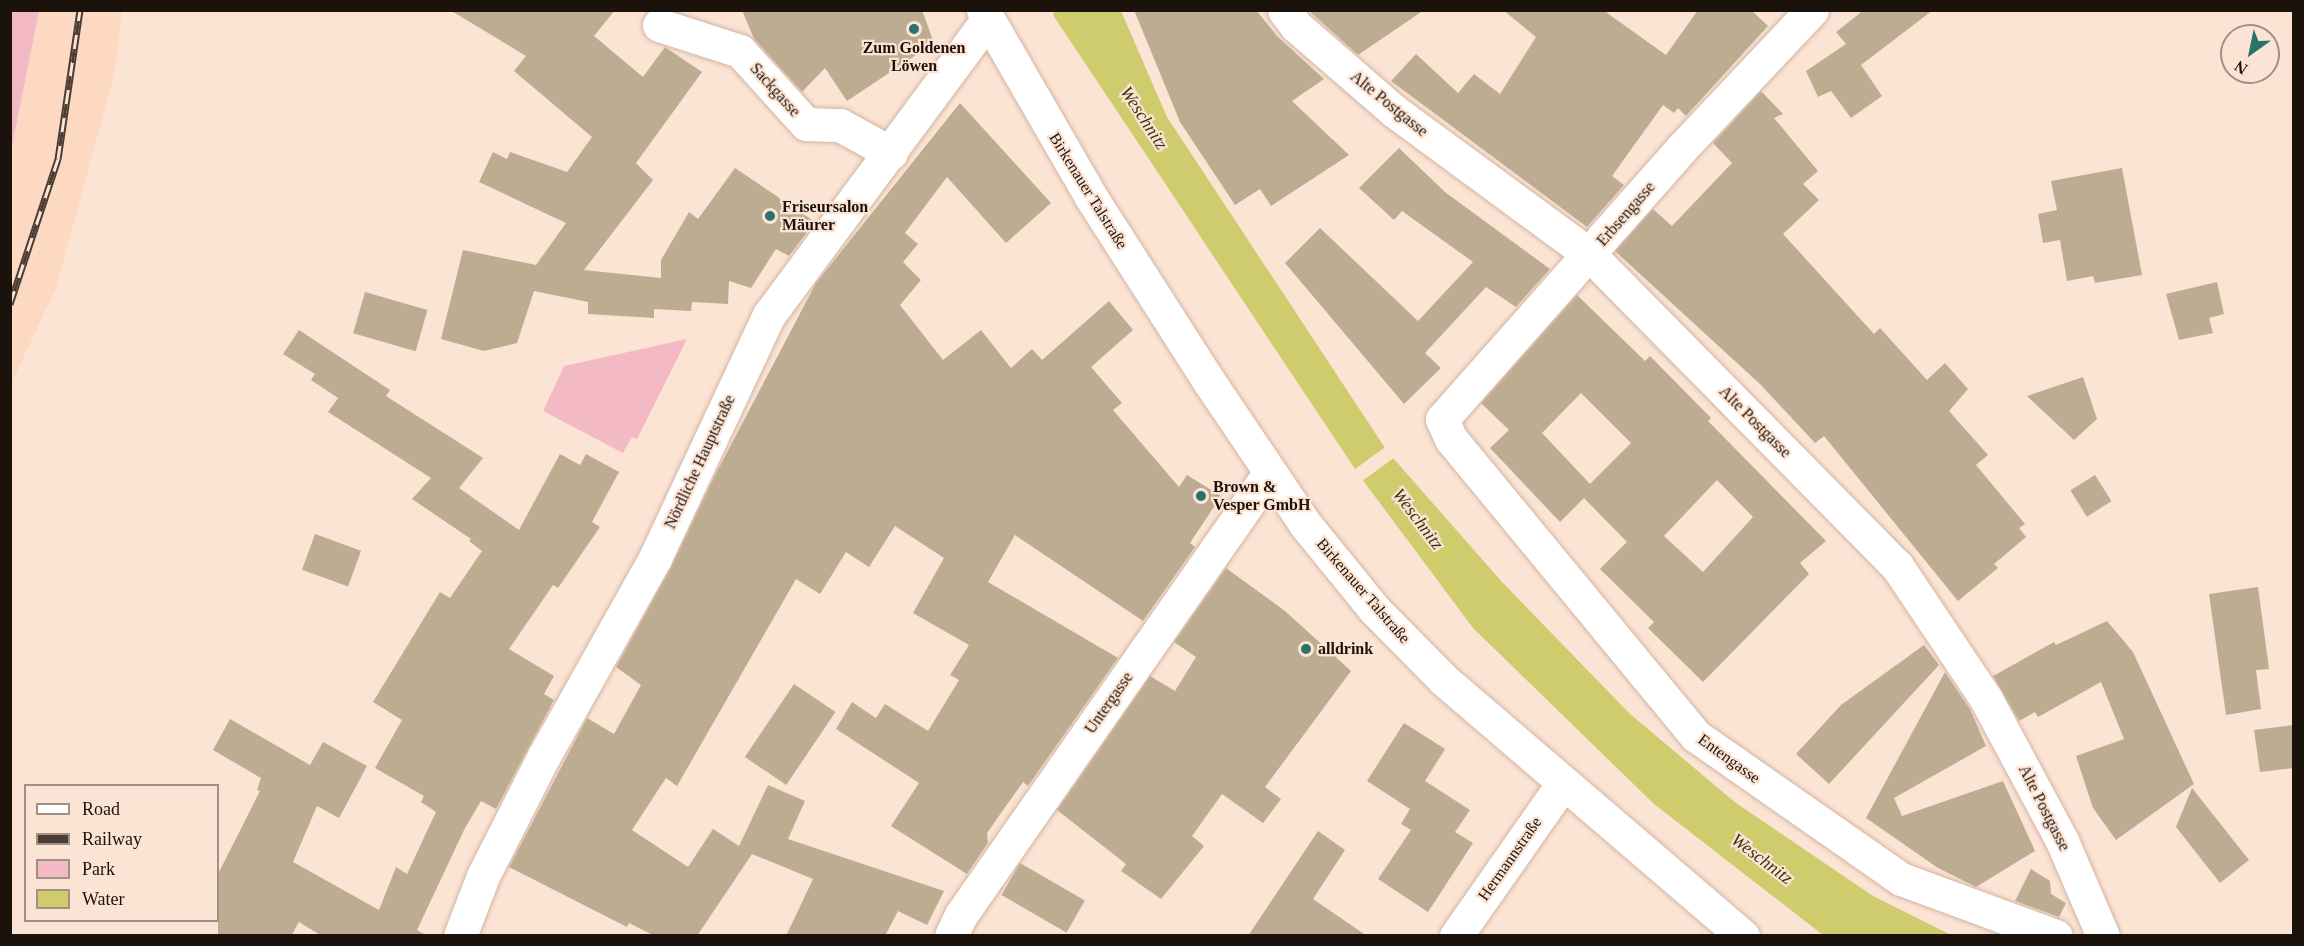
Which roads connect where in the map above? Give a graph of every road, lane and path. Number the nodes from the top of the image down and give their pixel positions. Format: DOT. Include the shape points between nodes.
graph roads {
  1 [pos="1284,10"];
  2 [pos="1812,10"];
  3 [pos="988,13"];
  4 [pos="659,25"];
  5 [pos="891,153"];
  6 [pos="1590,255"];
  7 [pos="1442,419"];
  8 [pos="1270,472"];
  9 [pos="1563,783"];
  10 [pos="460,936"];
  11 [pos="951,936"];
  12 [pos="1456,936"];
  13 [pos="1743,936"];
  14 [pos="2056,936"];
  15 [pos="2103,936"];
  1 -- 6 [label="street, Alte Postgasse" via="1296,26 1394,111"];
  2 -- 6 [label="street, Erbsengasse" via="1682,148"];
  3 -- 5 [label="street, Nördliche Hauptstraße"];
  3 -- 8 [label="street, Birkenauer Talstraße" via="1090,197"];
  4 -- 5 [label="street, Sackgasse" via="740,51 806,124 840,125"];
  5 -- 10 [label="street, Nördliche Hauptstraße" via="769,315 656,558 544,756 483,876"];
  6 -- 7 [label="street, Erbsengasse"];
  6 -- 15 [label="street, Alte Postgasse" via="1897,566 1986,699 2062,841"];
  7 -- 14 [label="street, Entengasse" via="1451,439 1696,736 1901,879"];
  8 -- 9 [label="street, Birkenauer Talstraße" via="1305,524 1375,610 1444,680"];
  8 -- 11 [label="street, Untergasse" via="961,915"];
  9 -- 12 [label="street, Hermannstraße"];
  9 -- 13 [label="street, Birkenauer Talstraße"];
}
